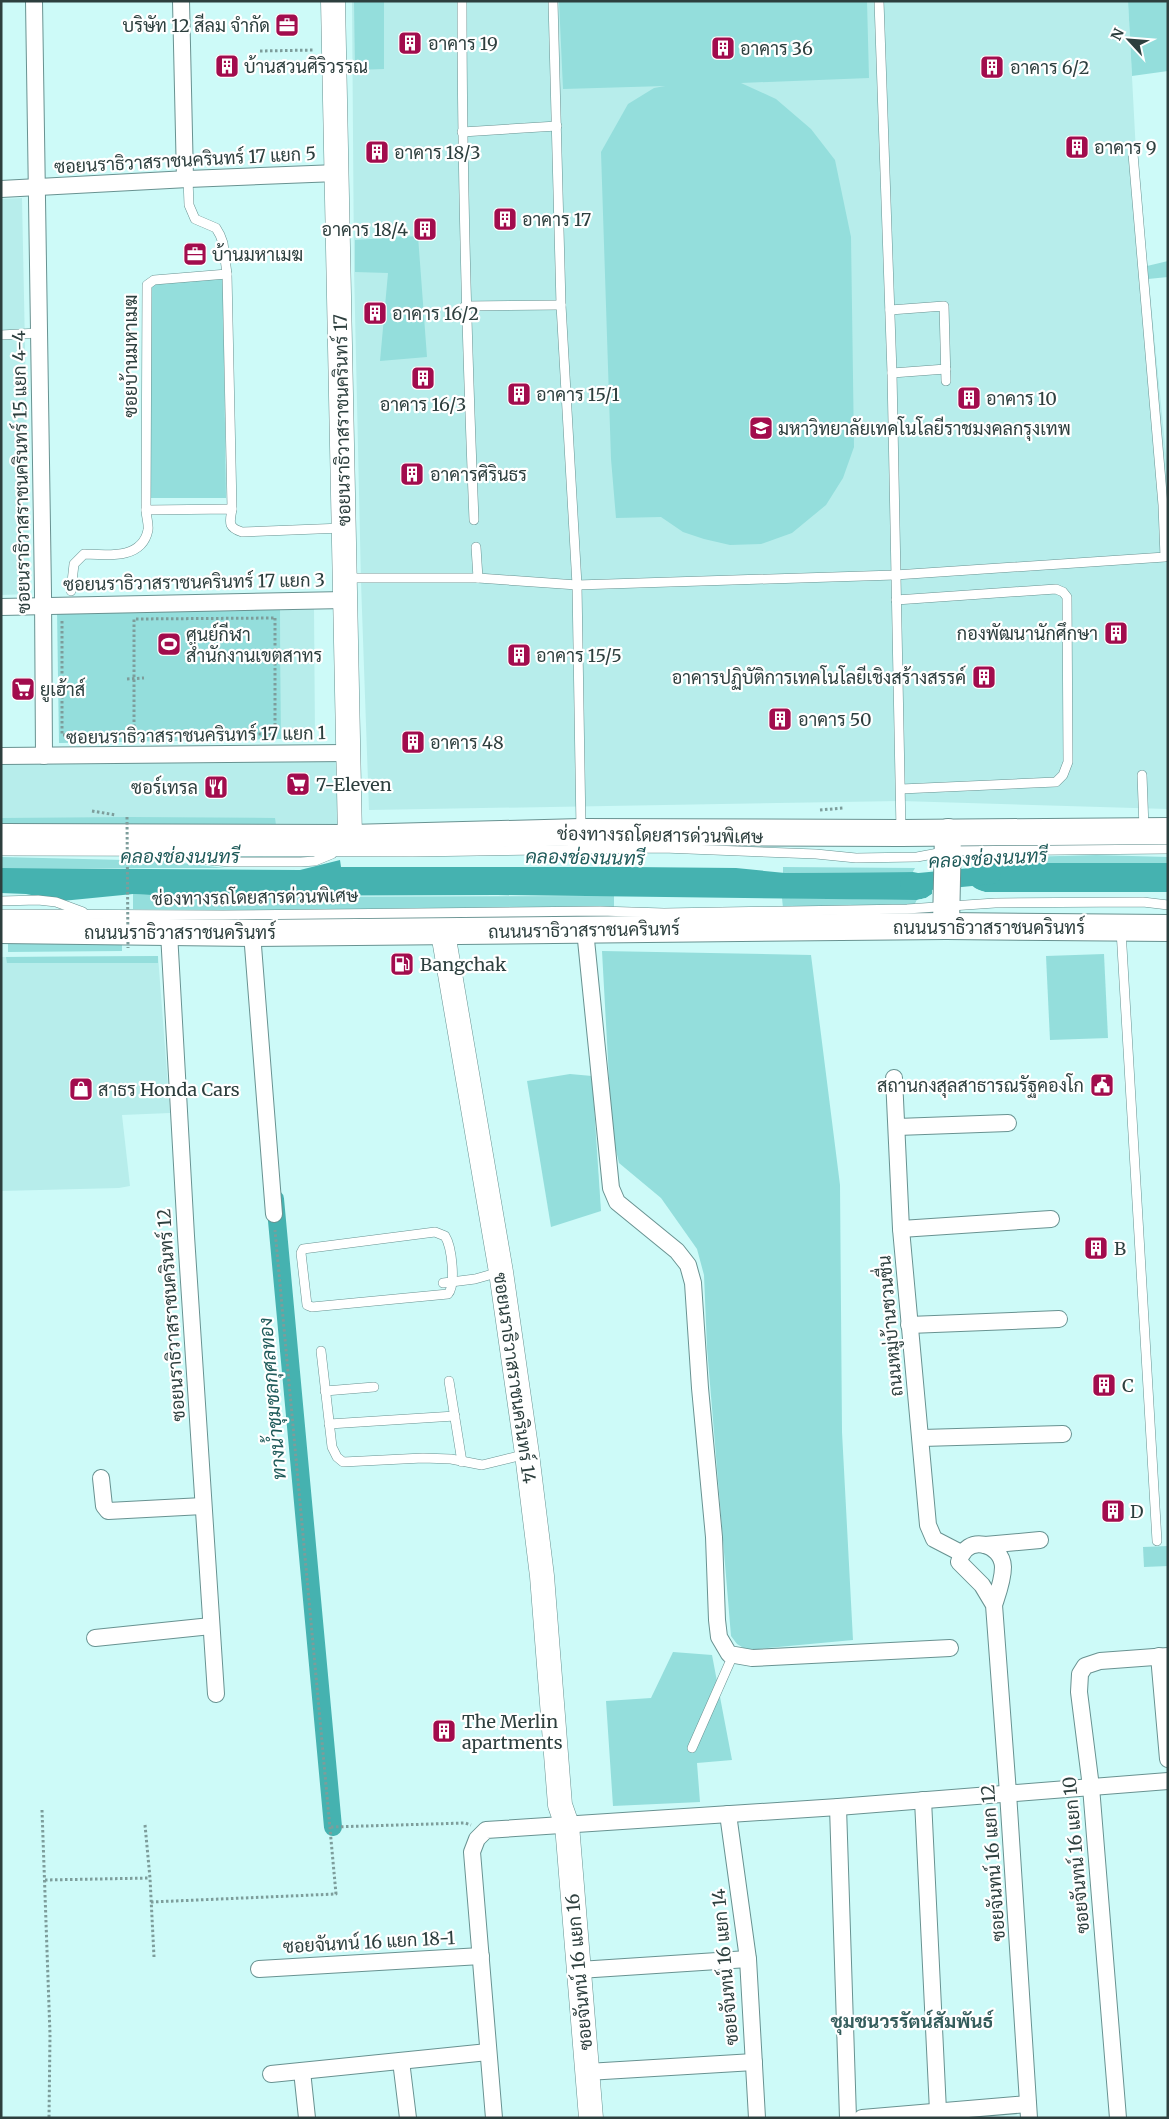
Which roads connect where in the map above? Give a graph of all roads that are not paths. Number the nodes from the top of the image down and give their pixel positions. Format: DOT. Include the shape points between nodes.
graph roads {
  1 [pos="34,1"];
  2 [pos="180,1"];
  3 [pos="333,1"];
  4 [pos="462,1"];
  5 [pos="553,1"];
  6 [pos="879,1"];
  7 [pos="557,126"];
  8 [pos="462,132"];
  9 [pos="1132,154"];
  10 [pos="337,173"];
  11 [pos="186,179"];
  12 [pos="36,188"];
  13 [pos="1,189"];
  14 [pos="227,274"];
  15 [pos="561,305"];
  16 [pos="465,306"];
  17 [pos="890,310"];
  18 [pos="38,333"];
  19 [pos="1,335"];
  20 [pos="946,369"];
  21 [pos="892,373"];
  22 [pos="946,381"];
  23 [pos="232,509"];
  24 [pos="146,510"];
  25 [pos="474,520"];
  26 [pos="344,528"];
  27 [pos="476,548"];
  28 [pos="895,575"];
  29 [pos="478,578"];
  30 [pos="577,585"];
  31 [pos="345,589"];
  32 [pos="71,591"];
  33 [pos="896,600"];
  34 [pos="43,605"];
  35 [pos="1,607"];
  36 [pos="348,753"];
  37 [pos="1,756"];
  38 [pos="44,756"];
  39 [pos="1142,775"];
  40 [pos="901,789"];
  41 [pos="1156,831"];
  42 [pos="581,832"];
  43 [pos="901,833"];
  44 [pos="1,837"];
  45 [pos="344,845"];
  46 [pos="949,849"];
  47 [pos="1168,849"];
  48 [pos="1,851"];
  49 [pos="1,901"];
  50 [pos="1168,905"];
  51 [pos="947,907"];
  52 [pos="1,914"];
  53 [pos="90,914"];
  54 [pos="1120,928"];
  55 [pos="1168,928"];
  56 [pos="1,930"];
  57 [pos="585,930"];
  58 [pos="252,933"];
  59 [pos="443,933"];
  60 [pos="169,934"];
  61 [pos="894,1078"];
  62 [pos="1008,1123"];
  63 [pos="897,1127"];
  64 [pos="274,1214"];
  65 [pos="1051,1219"];
  66 [pos="901,1229"];
  67 [pos="500,1272"];
  68 [pos="453,1282"];
  69 [pos="443,1283"];
  70 [pos="1059,1320"];
  71 [pos="909,1326"];
  72 [pos="321,1351"];
  73 [pos="449,1381"];
  74 [pos="374,1387"];
  75 [pos="325,1391"];
  76 [pos="455,1416"];
  77 [pos="329,1424"];
  78 [pos="1063,1434"];
  79 [pos="922,1438"];
  80 [pos="527,1454"];
  81 [pos="462,1462"];
  82 [pos="101,1478"];
  83 [pos="203,1506"];
  84 [pos="1040,1540"];
  85 [pos="1157,1542"];
  86 [pos="985,1545"];
  87 [pos="961,1553"];
  88 [pos="994,1606"];
  89 [pos="210,1626"];
  90 [pos="95,1638"];
  91 [pos="950,1648"];
  92 [pos="733,1655"];
  93 [pos="1163,1656"];
  94 [pos="216,1694"];
  95 [pos="692,1748"];
  96 [pos="1168,1759"];
  97 [pos="1168,1781"];
  98 [pos="1091,1787"];
  99 [pos="1008,1793"];
  100 [pos="923,1800"];
  101 [pos="838,1807"];
  102 [pos="728,1814"];
  103 [pos="566,1825"];
  104 [pos="480,1956"];
  105 [pos="748,1959"];
  106 [pos="259,1969"];
  107 [pos="579,1970"];
  108 [pos="488,2052"];
  109 [pos="402,2061"];
  110 [pos="754,2062"];
  111 [pos="302,2071"];
  112 [pos="587,2072"];
  113 [pos="271,2074"];
  114 [pos="938,2111"];
  115 [pos="1028,2111"];
  116 [pos="307,2118"];
  117 [pos="408,2118"];
  118 [pos="494,2118"];
  119 [pos="591,2118"];
  120 [pos="757,2118"];
  121 [pos="848,2118"];
  122 [pos="862,2118"];
  123 [pos="1118,2118"];
  1 -- 12 [label="street, ซอยนราธิวาสราชนครินทร์ 15 แยก 4-4"];
  2 -- 11 [label="street"];
  3 -- 10 [label="street, ซอยนราธิวาสราชนครินทร์ 17"];
  4 -- 8 [label="lane"];
  5 -- 7 [label="lane"];
  6 -- 17 [label="lane"];
  7 -- 8 [label="lane"];
  7 -- 15 [label="lane"];
  8 -- 16 [label="lane"];
  9 -- 28 [label="lane" via="1165,557"];
  10 -- 11 [label="street, ซอยนราธิวาสราชนครินทร์ 17 แยก 5"];
  10 -- 26 [label="street, ซอยนราธิวาสราชนครินทร์ 17"];
  11 -- 12 [label="street, ซอยนราธิวาสราชนครินทร์ 17 แยก 5"];
  11 -- 14 [label="lane" via="189,205 195,219 216,228 220,235"];
  12 -- 13 [label="street, ซอยนราธิวาสราชนครินทร์ 17 แยก 5"];
  12 -- 18 [label="street, ซอยนราธิวาสราชนครินทร์ 15 แยก 4-4"];
  14 -- 23 [label="lane"];
  14 -- 24 [label="lane, ซอยบ้านมหาเมฆ" via="154,280 147,285"];
  15 -- 16 [label="lane"];
  15 -- 30 [label="lane"];
  16 -- 25 [label="lane"];
  17 -- 20 [label="lane" via="944,306"];
  17 -- 21 [label="lane"];
  18 -- 19 [label="lane"];
  18 -- 34 [label="street, ซอยนราธิวาสราชนครินทร์ 15 แยก 4-4"];
  20 -- 21 [label="lane"];
  20 -- 22 [label="lane"];
  21 -- 28 [label="lane"];
  23 -- 24 [label="lane"];
  23 -- 26 [label="lane" via="230,525 242,532"];
  24 -- 32 [label="lane, ซอยบ้านมหาเมฆ" via="148,530 142,543 131,552 112,556 84,554 74,564"];
  26 -- 31 [label="street, ซอยนราธิวาสราชนครินทร์ 17"];
  27 -- 29 [label="lane"];
  28 -- 30 [label="lane"];
  28 -- 33 [label="lane"];
  29 -- 30 [label="lane"];
  29 -- 31 [label="lane"];
  30 -- 42 [label="lane"];
  31 -- 34 [label="street, ซอยนราธิวาสราชนครินทร์ 17 แยก 3"];
  31 -- 36 [label="street, ซอยนราธิวาสราชนครินทร์ 17"];
  33 -- 40 [label="lane"];
  33 -- 40 [label="lane" via="1056,589 1067,598 1068,762 1056,782"];
  34 -- 35 [label="street, ซอยนราธิวาสราชนครินทร์ 17 แยก 3"];
  34 -- 38 [label="street, ซอยนราธิวาสราชนครินทร์ 15 แยก 4-4"];
  36 -- 38 [label="street, ซอยนราธิวาสราชนครินทร์ 17 แยก 1"];
  36 -- 45 [label="street, ซอยนราธิวาสราชนครินทร์ 17"];
  37 -- 38 [label="street, ซอยนราธิวาสราชนครินทร์ 17 แยก 1"];
  39 -- 41 [label="lane"];
  40 -- 43 [label="lane"];
  41 -- 46 [label="main road"];
  42 -- 43 [label="main road"];
  42 -- 45 [label="main road"];
  43 -- 46 [label="main road"];
  44 -- 45 [label="main road"];
  45 -- 46 [label="lane, ช่องทางรถโดยสารด่วนพิเศษ" via="663,848 856,858 917,857"];
  45 -- 48 [label="lane, ช่องทางรถโดยสารด่วนพิเศษ" via="191,852"];
  46 -- 47 [label="lane, ช่องทางรถโดยสารด่วนพิเศษ"];
  46 -- 51 [label="main road"];
  49 -- 53 [label="lane" via="56,902"];
  50 -- 51 [label="lane, ช่องทางรถโดยสารด่วนพิเศษ" via="1143,902 1005,903"];
  51 -- 53 [label="lane, ช่องทางรถโดยสารด่วนพิเศษ" via="664,913"];
  51 -- 54 [label="main road, ถนนนราธิวาสราชนครินทร์"];
  51 -- 57 [label="main road, ถนนนราธิวาสราชนครินทร์"];
  52 -- 53 [label="lane, ช่องทางรถโดยสารด่วนพิเศษ"];
  54 -- 55 [label="main road, ถนนนราธิวาสราชนครินทร์"];
  54 -- 85 [label="lane"];
  56 -- 60 [label="main road, ถนนนราธิวาสราชนครินทร์"];
  57 -- 59 [label="main road, ถนนนราธิวาสราชนครินทร์"];
  57 -- 92 [label="street" via="611,1188 617,1202 677,1251 688,1265 693,1283 714,1537 718,1628 719,1637 729,1654"];
  58 -- 59 [label="main road, ถนนนราธิวาสราชนครินทร์"];
  58 -- 60 [label="main road, ถนนนราธิวาสราชนครินทร์"];
  58 -- 64 [label="street"];
  59 -- 67 [label="street, ซอยนราธิวาสราชนครินทร์ 14"];
  60 -- 83 [label="street, ซอยนราธิวาสราชนครินทร์ 12"];
  61 -- 63 [label="street, ถนนหมู่บ้านชวนชื่น"];
  62 -- 63 [label="street"];
  63 -- 66 [label="street, ถนนหมู่บ้านชวนชื่น"];
  65 -- 66 [label="street"];
  66 -- 71 [label="street, ถนนหมู่บ้านชวนชื่น"];
  67 -- 68 [label="lane"];
  67 -- 80 [label="street, ซอยนราธิวาสราชนครินทร์ 14"];
  68 -- 68 [label="lane" via="452,1290 445,1295 310,1307 301,1253 305,1248 438,1232 447,1240"];
  68 -- 69 [label="lane"];
  70 -- 71 [label="street"];
  71 -- 79 [label="street, ถนนหมู่บ้านชวนชื่น"];
  72 -- 75 [label="lane"];
  73 -- 76 [label="lane"];
  74 -- 75 [label="lane"];
  75 -- 77 [label="lane"];
  76 -- 77 [label="lane"];
  76 -- 81 [label="lane"];
  77 -- 81 [label="lane" via="332,1447 343,1462 423,1458"];
  78 -- 79 [label="street"];
  79 -- 87 [label="street, ถนนหมู่บ้านชวนชื่น" via="928,1525 934,1539"];
  80 -- 81 [label="lane" via="482,1465"];
  80 -- 103 [label="street, ซอยนราธิวาสราชนครินทร์ 14" via="542,1576 560,1805"];
  82 -- 83 [label="street" via="104,1506 108,1511"];
  83 -- 89 [label="street, ซอยนราธิวาสราชนครินทร์ 12"];
  84 -- 86 [label="street"];
  86 -- 87 [label="street" via="967,1546"];
  86 -- 88 [label="street" via="995,1551 1003,1565"];
  87 -- 88 [label="street" via="959,1562 982,1585"];
  88 -- 99 [label="street, ซอยจันทน์ 16 แยก 12"];
  89 -- 90 [label="street"];
  89 -- 94 [label="street, ซอยนราธิวาสราชนครินทร์ 12"];
  91 -- 92 [label="street" via="752,1658"];
  92 -- 95 [label="lane"];
  93 -- 96 [label="street"];
  93 -- 98 [label="street, ซอยจันทน์ 16 แยก 10" via="1100,1661 1085,1666 1081,1671 1079,1692"];
  97 -- 98 [label="street"];
  98 -- 99 [label="street"];
  98 -- 123 [label="street, ซอยจันทน์ 16 แยก 10"];
  99 -- 100 [label="street"];
  99 -- 115 [label="street, ซอยจันทน์ 16 แยก 12"];
  100 -- 101 [label="street"];
  100 -- 114 [label="street"];
  101 -- 102 [label="street"];
  101 -- 121 [label="street"];
  102 -- 103 [label="street"];
  102 -- 105 [label="street, ซอยจันทน์ 16 แยก 14"];
  103 -- 104 [label="street" via="486,1830 478,1839 472,1852"];
  103 -- 107 [label="street, ซอยจันทน์ 16 แยก 16"];
  104 -- 106 [label="street, ซอยจันทน์ 16 แยก 18-1"];
  104 -- 108 [label="street"];
  105 -- 107 [label="street"];
  105 -- 110 [label="street, ซอยจันทน์ 16 แยก 14"];
  107 -- 112 [label="street, ซอยจันทน์ 16 แยก 16"];
  108 -- 109 [label="street"];
  108 -- 118 [label="street"];
  109 -- 111 [label="street"];
  109 -- 117 [label="street"];
  110 -- 112 [label="street"];
  110 -- 120 [label="street, ซอยจันทน์ 16 แยก 14"];
  111 -- 113 [label="street"];
  111 -- 116 [label="street"];
  112 -- 119 [label="street, ซอยจันทน์ 16 แยก 16"];
  114 -- 115 [label="street"];
  114 -- 122 [label="street"];
}
